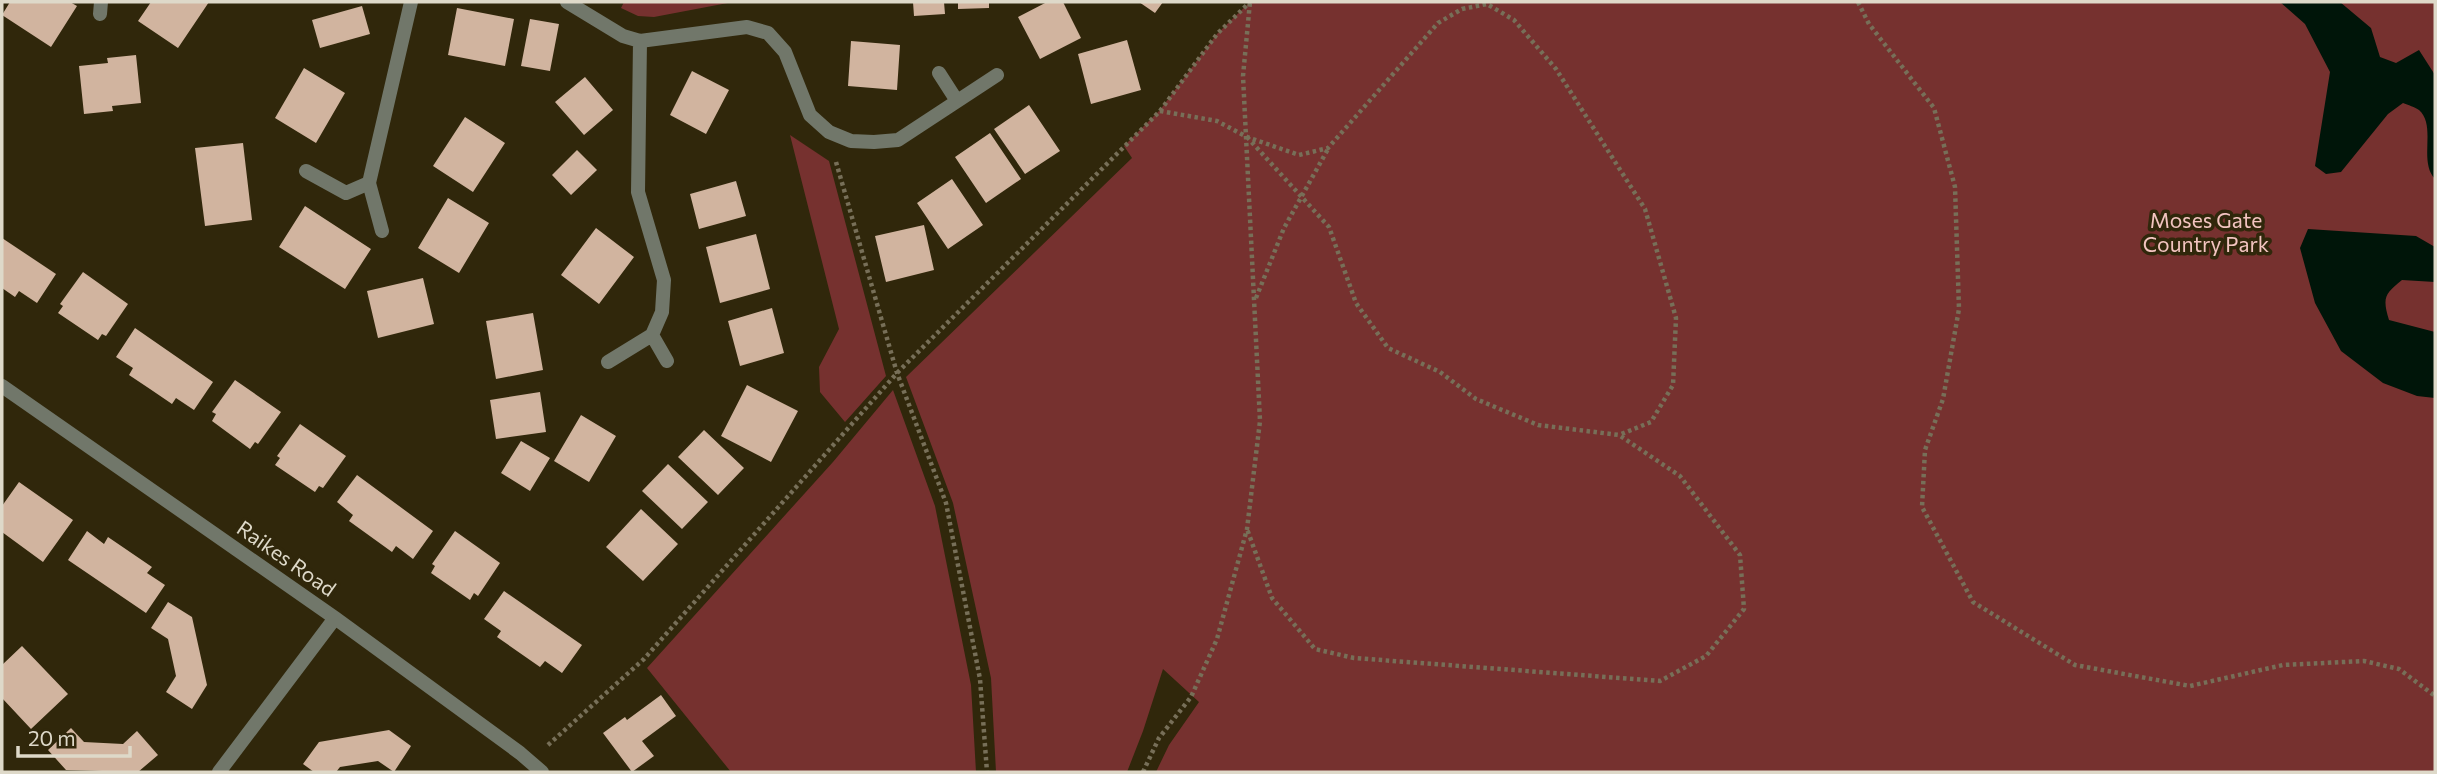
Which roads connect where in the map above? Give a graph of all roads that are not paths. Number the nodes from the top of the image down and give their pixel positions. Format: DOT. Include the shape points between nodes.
graph roads {
  1 [pos="411,2"];
  2 [pos="566,2"];
  3 [pos="640,41"];
  4 [pos="939,73"];
  5 [pos="997,75"];
  6 [pos="957,101"];
  7 [pos="306,171"];
  8 [pos="369,183"];
  9 [pos="382,231"];
  10 [pos="652,335"];
  11 [pos="667,361"];
  12 [pos="608,362"];
  13 [pos="2,386"];
  14 [pos="335,618"];
  15 [pos="219,772"];
  16 [pos="542,772"];
  1 -- 8 [label="street"];
  2 -- 3 [label="street" via="623,36"];
  3 -- 6 [label="street" via="747,27 768,33 785,52 810,115 829,132 851,141 898,140"];
  3 -- 10 [label="street" via="638,192 664,280 662,312"];
  4 -- 6 [label="street"];
  5 -- 6 [label="street"];
  7 -- 8 [label="street" via="346,193"];
  8 -- 9 [label="street"];
  10 -- 11 [label="street"];
  10 -- 12 [label="street"];
  13 -- 14 [label="street, Raikes Road"];
  14 -- 15 [label="street"];
  14 -- 16 [label="street, Raikes Road"];
}
